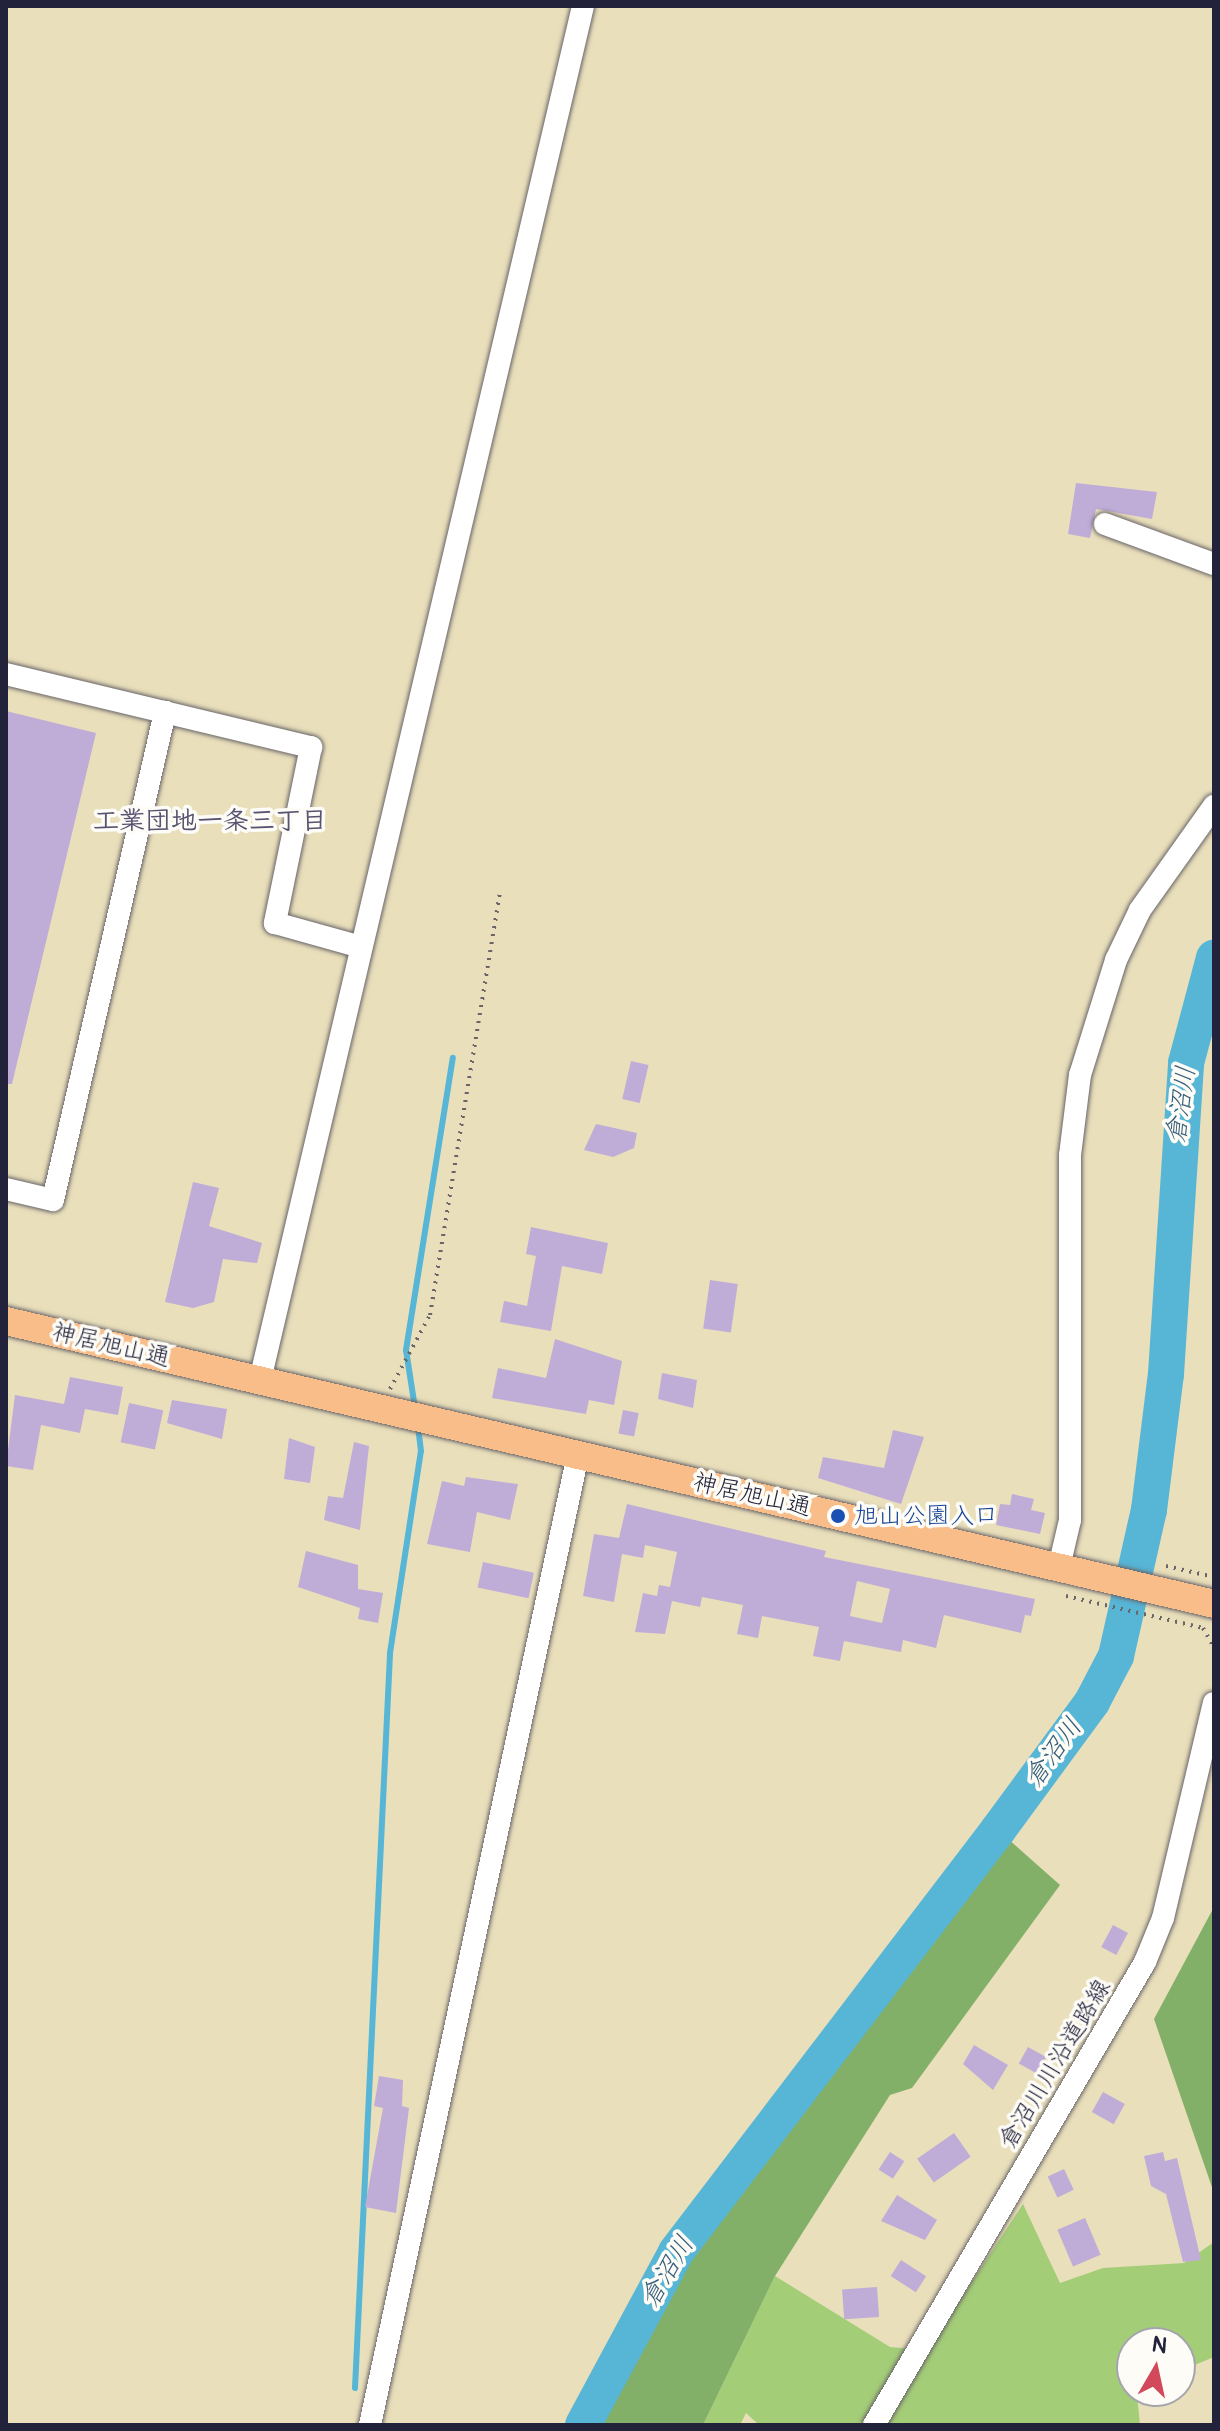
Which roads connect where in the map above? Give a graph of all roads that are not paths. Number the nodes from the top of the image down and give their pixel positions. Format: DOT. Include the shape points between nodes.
graph roads {
  1 [pos="583,6"];
  2 [pos="1105,524"];
  3 [pos="1214,564"];
  4 [pos="6,674"];
  5 [pos="165,712"];
  6 [pos="1214,806"];
  7 [pos="361,947"];
  8 [pos="6,1189"];
  9 [pos="6,1321"];
  10 [pos="260,1380"];
  11 [pos="578,1455"];
  12 [pos="1059,1567"];
  13 [pos="1208,1612"];
  14 [pos="1214,1703"];
  15 [pos="370,2425"];
  16 [pos="874,2425"];
  1 -- 7 [label="street"];
  2 -- 3 [label="street"];
  4 -- 5 [label="street"];
  5 -- 7 [label="street" via="311,747 275,923"];
  5 -- 8 [label="street" via="53,1200"];
  6 -- 12 [label="street" via="1140,910 1116,960 1080,1075 1070,1155 1070,1520"];
  7 -- 10 [label="street"];
  9 -- 10 [label="main road, 神居旭山通"];
  10 -- 11 [label="main road, 神居旭山通"];
  11 -- 12 [label="main road, 神居旭山通"];
  11 -- 15 [label="street"];
  12 -- 13 [label="main road, 神居旭山通" via="1087,1588"];
  14 -- 16 [label="street, 倉沼川川沿道路線" via="1163,1918 1145,1962"];
}
